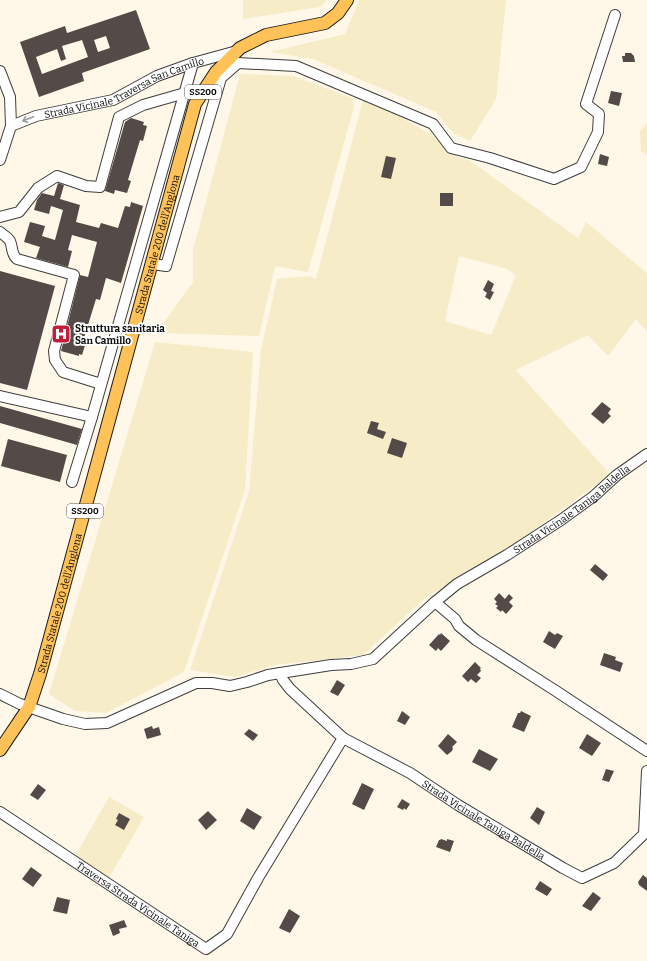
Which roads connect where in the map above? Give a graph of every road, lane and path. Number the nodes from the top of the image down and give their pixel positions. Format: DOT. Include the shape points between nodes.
graph roads {
  1 [pos="347,0"];
  2 [pos="616,15"];
  3 [pos="237,51"];
  4 [pos="193,63"];
  5 [pos="0,70"];
  6 [pos="185,93"];
  7 [pos="11,126"];
  8 [pos="0,160"];
  9 [pos="2,217"];
  10 [pos="0,230"];
  11 [pos="153,264"];
  12 [pos="101,384"];
  13 [pos="0,396"];
  14 [pos="92,417"];
  15 [pos="647,454"];
  16 [pos="72,482"];
  17 [pos="435,602"];
  18 [pos="280,673"];
  19 [pos="36,687"];
  20 [pos="0,694"];
  21 [pos="29,707"];
  22 [pos="54,716"];
  23 [pos="15,727"];
  24 [pos="343,738"];
  25 [pos="0,750"];
  26 [pos="647,751"];
  27 [pos="647,771"];
  28 [pos="0,812"];
  1 -- 3 [label="main road, Strada Statale 200 dell'Anglona / SS200" via="338,13 325,23 266,35"];
  2 -- 11 [label="street" via="586,104 599,114 598,132 581,167 554,179 451,148 433,124 296,66 238,63 221,78 166,266"];
  3 -- 4 [label="street, Strada Vicinale Traversa San Camillo"];
  3 -- 11 [label="main road, Strada Statale 200 dell'Anglona / SS200" via="216,72 195,104"];
  4 -- 6 [label="street"];
  4 -- 7 [label="street, Strada Vicinale Traversa San Camillo, one-way" via="157,76 113,100 36,116"];
  5 -- 7 [label="street" via="10,97"];
  6 -- 9 [label="street" via="143,105 119,117 100,187 86,186 57,176 38,188 18,212"];
  6 -- 12 [label="street"];
  7 -- 8 [label="street"];
  9 -- 10 [label="street"];
  10 -- 12 [label="street" via="10,242 13,256 74,275 54,351 56,360 63,372"];
  11 -- 19 [label="main road, Strada Statale 200 dell'Anglona / SS200"];
  12 -- 14 [label="street"];
  13 -- 14 [label="street"];
  14 -- 16 [label="street"];
  15 -- 17 [label="street, Strada Vicinale Taniga Baldella" via="561,520 508,555 457,584"];
  17 -- 18 [label="street, Strada Vicinale Taniga Baldella" via="373,659"];
  17 -- 26 [label="street" via="476,640"];
  18 -- 22 [label="street, Strada Vicinale Taniga Baldella" via="230,686 196,683 107,723 85,724"];
  18 -- 24 [label="street, Strada Vicinale Taniga Baldella" via="290,689"];
  19 -- 21 [label="main road, Strada Statale 200 dell'Anglona / SS200"];
  19 -- 22 [label="street" via="37,702"];
  20 -- 21 [label="street, Strada Vicinale Taniga Baldella"];
  21 -- 22 [label="street, Strada Vicinale Taniga Baldella"];
  21 -- 23 [label="main road, Strada Statale 200 dell'Anglona / SS200"];
  22 -- 23 [label="street, Strada Vicinale Taniga Baldella" via="27,718"];
  23 -- 25 [label="main road, Strada Statale 200 dell'Anglona / SS200"];
  24 -- 27 [label="street, Strada Vicinale Taniga Baldella" via="410,773 458,805 582,878 614,863 644,834"];
  24 -- 28 [label="street, Traversa Strada Vicinale Taniga" via="227,934 206,949"];
}
